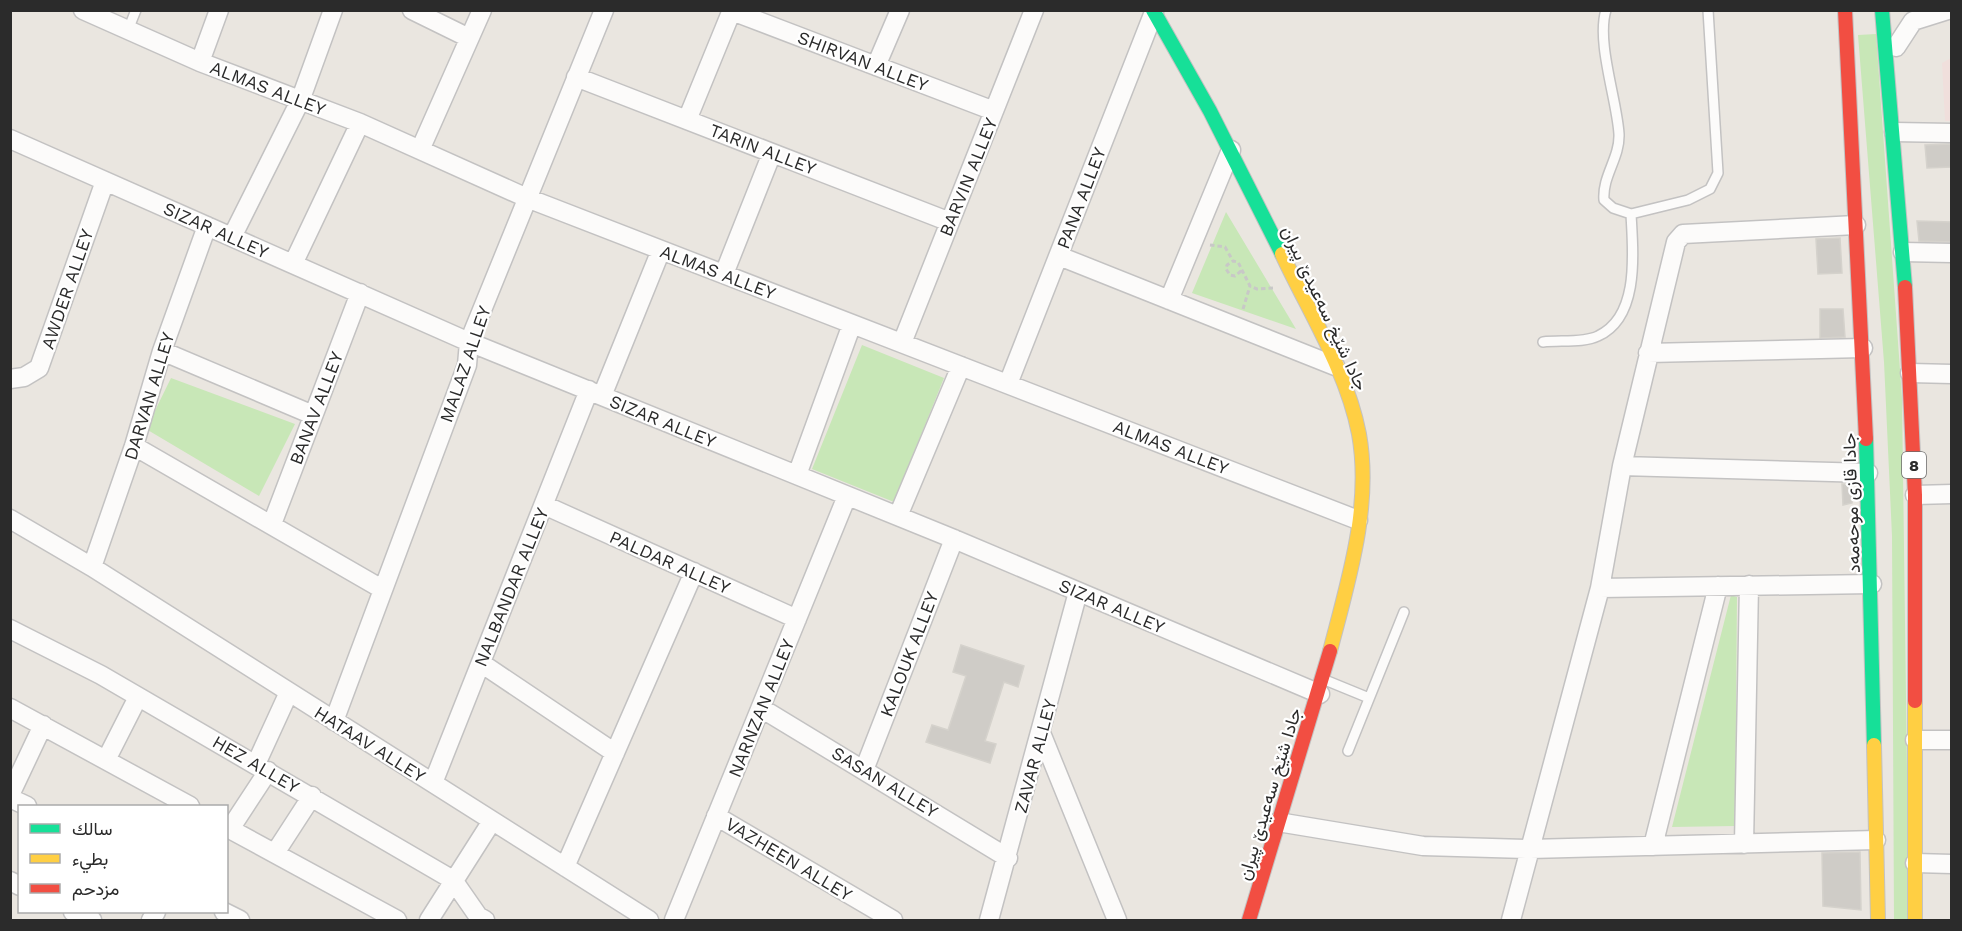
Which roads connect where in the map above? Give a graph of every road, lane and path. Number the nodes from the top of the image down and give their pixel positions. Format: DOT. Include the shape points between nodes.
graph roads {
  1 [pos="83,10"];
  2 [pos="136,10"];
  3 [pos="219,10"];
  4 [pos="333,10"];
  5 [pos="412,10"];
  6 [pos="482,10"];
  7 [pos="604,10"];
  8 [pos="900,10"];
  9 [pos="1034,10"];
  10 [pos="1606,10"];
  11 [pos="1708,10"];
  12 [pos="1845,10"];
  13 [pos="1882,10"];
  14 [pos="1897,10"];
  15 [pos="732,11"];
  16 [pos="1154,11"];
  17 [pos="1950,11"];
  18 [pos="1830,17"];
  19 [pos="128,30"];
  20 [pos="469,38"];
  21 [pos="1896,47"];
  22 [pos="200,62"];
  23 [pos="876,66"];
  24 [pos="576,77"];
  25 [pos="1849,85"];
  26 [pos="300,101"];
  27 [pos="1892,106"];
  28 [pos="994,111"];
  29 [pos="687,120"];
  30 [pos="360,123"];
  31 [pos="1894,132"];
  32 [pos="1952,133"];
  33 [pos="10,139"];
  34 [pos="420,150"];
  35 [pos="1231,150"];
  36 [pos="772,153"];
  37 [pos="105,181"];
  38 [pos="527,198"];
  39 [pos="1631,214"];
  40 [pos="950,222"];
  41 [pos="1856,225"];
  42 [pos="207,226"];
  43 [pos="232,237"];
  44 [pos="1194,241"];
  45 [pos="661,250"];
  46 [pos="1904,252"];
  47 [pos="1952,253"];
  48 [pos="1059,256"];
  49 [pos="1233,261"];
  50 [pos="293,264"];
  51 [pos="1241,271"];
  52 [pos="724,274"];
  53 [pos="1250,286"];
  54 [pos="1273,288"];
  55 [pos="360,293"];
  56 [pos="1169,300"];
  57 [pos="1243,309"];
  58 [pos="852,324"];
  59 [pos="469,342"];
  60 [pos="1543,342"];
  61 [pos="902,343"];
  62 [pos="1863,348"];
  63 [pos="162,351"];
  64 [pos="1648,354"];
  65 [pos="961,366"];
  66 [pos="1335,366"];
  67 [pos="1910,373"];
  68 [pos="1952,374"];
  69 [pos="10,379"];
  70 [pos="1008,384"];
  71 [pos="595,393"];
  72 [pos="313,415"];
  73 [pos="134,446"];
  74 [pos="1623,466"];
  75 [pos="1868,473"];
  76 [pos="797,475"];
  77 [pos="1952,494"];
  78 [pos="1915,495"];
  79 [pos="848,496"];
  80 [pos="544,505"];
  81 [pos="898,516"];
  82 [pos="10,519"];
  83 [pos="1358,520"];
  84 [pos="272,524"];
  85 [pos="954,539"];
  86 [pos="92,567"];
  87 [pos="694,572"];
  88 [pos="1872,584"];
  89 [pos="1749,585"];
  90 [pos="1718,586"];
  91 [pos="1600,588"];
  92 [pos="382,589"];
  93 [pos="1078,592"];
  94 [pos="1404,612"];
  95 [pos="797,619"];
  96 [pos="10,629"];
  97 [pos="481,663"];
  98 [pos="1322,687"];
  99 [pos="288,692"];
  100 [pos="138,697"];
  101 [pos="1369,698"];
  102 [pos="10,708"];
  103 [pos="761,708"];
  104 [pos="334,721"];
  105 [pos="43,725"];
  106 [pos="1041,733"];
  107 [pos="1915,740"];
  108 [pos="1952,740"];
  109 [pos="1348,751"];
  110 [pos="615,753"];
  111 [pos="106,760"];
  112 [pos="262,768"];
  113 [pos="864,770"];
  114 [pos="433,783"];
  115 [pos="10,796"];
  116 [pos="312,796"];
  117 [pos="24,805"];
  118 [pos="186,805"];
  119 [pos="716,816"];
  120 [pos="492,821"];
  121 [pos="1278,822"];
  122 [pos="228,828"];
  123 [pos="1876,840"];
  124 [pos="1744,844"];
  125 [pos="1653,846"];
  126 [pos="1530,849"];
  127 [pos="275,853"];
  128 [pos="1008,858"];
  129 [pos="1915,863"];
  130 [pos="1952,864"];
  131 [pos="565,867"];
  132 [pos="453,880"];
  133 [pos="75,913"];
  134 [pos="226,913"];
  135 [pos="1114,918"];
  136 [pos="92,921"];
  137 [pos="240,921"];
  138 [pos="397,921"];
  139 [pos="429,921"];
  140 [pos="485,921"];
  141 [pos="649,921"];
  142 [pos="674,921"];
  143 [pos="893,921"];
  144 [pos="989,921"];
  145 [pos="1249,921"];
  146 [pos="1511,921"];
  147 [pos="1878,921"];
  148 [pos="1915,921"];
  1 -- 19 [label="street, ALMAS ALLEY"];
  2 -- 19 [label="lane"];
  3 -- 22 [label="street"];
  4 -- 26 [label="street"];
  5 -- 20 [label="street"];
  6 -- 20 [label="street"];
  7 -- 24 [label="street, MALAZ ALLEY"];
  8 -- 23 [label="street"];
  9 -- 28 [label="street, BARVIN ALLEY"];
  10 -- 39 [label="lane" via="1605,45 1619,135 1617,155 1603,188 1604,200"];
  11 -- 39 [label="lane" via="1718,172 1710,189 1688,200"];
  12 -- 25 [label="main road, جادا قازی موحەمەد"];
  13 -- 27 [label="main road, 8"];
  14 -- 21 [label="main road, 8"];
  15 -- 23 [label="street, SHIRVAN ALLEY"];
  15 -- 29 [label="street"];
  16 -- 35 [label="main road, جادا شێخ سەعیدێ پیران"];
  16 -- 48 [label="street, PANA ALLEY"];
  17 -- 21 [label="street" via="1913,21"];
  18 -- 25 [label="main road, جادا قازی موحەمەد"];
  19 -- 22 [label="street, ALMAS ALLEY"];
  20 -- 34 [label="street"];
  21 -- 27 [label="main road, 8"];
  22 -- 26 [label="street, ALMAS ALLEY"];
  23 -- 28 [label="street, SHIRVAN ALLEY"];
  24 -- 29 [label="street, TARIN ALLEY"];
  24 -- 38 [label="street, MALAZ ALLEY"];
  25 -- 41 [label="main road, جادا قازی موحەمەد"];
  26 -- 30 [label="street, ALMAS ALLEY"];
  26 -- 43 [label="street"];
  27 -- 31 [label="main road, 8"];
  28 -- 40 [label="street, BARVIN ALLEY"];
  29 -- 36 [label="street, TARIN ALLEY"];
  30 -- 34 [label="street, ALMAS ALLEY"];
  30 -- 50 [label="street"];
  31 -- 32 [label="street"];
  31 -- 46 [label="main road, 8"];
  33 -- 37 [label="street, SIZAR ALLEY"];
  34 -- 38 [label="street, ALMAS ALLEY"];
  35 -- 44 [label="street"];
  35 -- 66 [label="main road, جادا شێخ سەعیدێ پیران"];
  36 -- 40 [label="street, TARIN ALLEY"];
  36 -- 52 [label="street"];
  37 -- 42 [label="street, SIZAR ALLEY"];
  37 -- 69 [label="street, AWDER ALLEY" via="39,368 24,377"];
  38 -- 45 [label="street, ALMAS ALLEY"];
  38 -- 59 [label="street, MALAZ ALLEY"];
  39 -- 60 [label="lane" via="1633,255 1629,295 1613,328 1596,338"];
  40 -- 61 [label="street, BARVIN ALLEY"];
  41 -- 62 [label="main road, جادا قازی موحەمەد"];
  41 -- 64 [label="street" via="1683,234 1676,242"];
  42 -- 43 [label="street, SIZAR ALLEY"];
  42 -- 63 [label="street, DARVAN ALLEY"];
  43 -- 50 [label="street, SIZAR ALLEY"];
  44 -- 49 [label="path" via="1224,247"];
  44 -- 56 [label="street"];
  45 -- 52 [label="street, ALMAS ALLEY"];
  45 -- 71 [label="street, NALBANDAR ALLEY"];
  46 -- 47 [label="street"];
  46 -- 67 [label="main road, 8"];
  48 -- 56 [label="street"];
  48 -- 70 [label="street, PANA ALLEY"];
  49 -- 51 [label="path" via="1240,264"];
  49 -- 51 [label="path" via="1227,265 1227,272 1235,276"];
  50 -- 55 [label="street, SIZAR ALLEY"];
  51 -- 53 [label="path"];
  52 -- 58 [label="street, ALMAS ALLEY"];
  53 -- 54 [label="path"];
  53 -- 57 [label="path"];
  55 -- 59 [label="street, SIZAR ALLEY"];
  55 -- 72 [label="street, BANAV ALLEY"];
  56 -- 66 [label="street"];
  58 -- 61 [label="street, ALMAS ALLEY"];
  58 -- 76 [label="street"];
  59 -- 71 [label="street, SIZAR ALLEY"];
  59 -- 92 [label="street, MALAZ ALLEY" via="467,365"];
  61 -- 65 [label="street, ALMAS ALLEY"];
  62 -- 64 [label="street"];
  62 -- 75 [label="main road, جادا قازی موحەمەد"];
  63 -- 72 [label="street"];
  63 -- 73 [label="street, DARVAN ALLEY"];
  64 -- 74 [label="street"];
  65 -- 70 [label="street, ALMAS ALLEY"];
  65 -- 81 [label="street"];
  66 -- 83 [label="main road, جادا شێخ سەعیدێ پیران" via="1358,427 1362,458"];
  67 -- 68 [label="street"];
  67 -- 78 [label="main road, 8"];
  70 -- 83 [label="street, ALMAS ALLEY"];
  71 -- 76 [label="street, SIZAR ALLEY"];
  71 -- 80 [label="street, NALBANDAR ALLEY"];
  72 -- 84 [label="street, BANAV ALLEY"];
  73 -- 84 [label="street"];
  73 -- 86 [label="street, DARVAN ALLEY"];
  74 -- 75 [label="street"];
  74 -- 91 [label="street"];
  75 -- 88 [label="main road, جادا قازی موحەمەد"];
  76 -- 79 [label="street, SIZAR ALLEY"];
  77 -- 78 [label="street"];
  78 -- 107 [label="main road, 8"];
  79 -- 81 [label="street, SIZAR ALLEY"];
  79 -- 95 [label="street, NARNZAN ALLEY"];
  80 -- 87 [label="street, PALDAR ALLEY"];
  80 -- 97 [label="street, NALBANDAR ALLEY"];
  81 -- 85 [label="street, SIZAR ALLEY"];
  82 -- 86 [label="street, HATAAV ALLEY"];
  83 -- 98 [label="main road, جادا شێخ سەعیدێ پیران" via="1350,573"];
  84 -- 92 [label="street"];
  85 -- 93 [label="street, SIZAR ALLEY"];
  85 -- 113 [label="street, KALOUK ALLEY"];
  86 -- 99 [label="street, HATAAV ALLEY"];
  87 -- 95 [label="street, PALDAR ALLEY"];
  87 -- 110 [label="street"];
  88 -- 89 [label="street"];
  88 -- 123 [label="main road, جادا قازی موحەمەد"];
  89 -- 90 [label="street"];
  89 -- 124 [label="street"];
  90 -- 91 [label="street"];
  90 -- 125 [label="street"];
  91 -- 126 [label="street"];
  92 -- 104 [label="street, MALAZ ALLEY"];
  93 -- 98 [label="street, SIZAR ALLEY"];
  93 -- 106 [label="street, ZAVAR ALLEY"];
  94 -- 101 [label="lane"];
  95 -- 103 [label="street, NARNZAN ALLEY"];
  96 -- 100 [label="street, HEZ ALLEY"];
  97 -- 110 [label="street"];
  97 -- 114 [label="street, NALBANDAR ALLEY"];
  98 -- 101 [label="lane"];
  98 -- 121 [label="main road, جادا شێخ سەعیدێ پیران"];
  99 -- 104 [label="street, HATAAV ALLEY"];
  99 -- 112 [label="street"];
  100 -- 111 [label="street"];
  100 -- 112 [label="street, HEZ ALLEY"];
  101 -- 109 [label="lane"];
  102 -- 105 [label="street"];
  103 -- 113 [label="street, SASAN ALLEY"];
  103 -- 119 [label="street, NARNZAN ALLEY"];
  104 -- 114 [label="street, HATAAV ALLEY"];
  105 -- 111 [label="street"];
  105 -- 115 [label="street"];
  106 -- 128 [label="street, ZAVAR ALLEY"];
  106 -- 135 [label="street"];
  107 -- 108 [label="street"];
  107 -- 129 [label="main road, 8"];
  110 -- 131 [label="street"];
  111 -- 118 [label="street"];
  112 -- 116 [label="street, HEZ ALLEY"];
  112 -- 122 [label="street"];
  113 -- 128 [label="street, SASAN ALLEY"];
  114 -- 120 [label="street, HATAAV ALLEY"];
  115 -- 117 [label="street"];
  116 -- 127 [label="street"];
  116 -- 132 [label="street, HEZ ALLEY"];
  119 -- 142 [label="street, NARNZAN ALLEY"];
  119 -- 143 [label="street, VAZHEEN ALLEY"];
  120 -- 131 [label="street, HATAAV ALLEY"];
  120 -- 132 [label="street"];
  121 -- 126 [label="street" via="1423,846"];
  121 -- 145 [label="main road, جادا شێخ سەعیدێ پیران"];
  122 -- 127 [label="street"];
  123 -- 124 [label="street"];
  123 -- 147 [label="main road, جادا قازی موحەمەد"];
  124 -- 125 [label="street"];
  125 -- 126 [label="street"];
  126 -- 146 [label="street"];
  127 -- 138 [label="street"];
  128 -- 144 [label="street, ZAVAR ALLEY"];
  129 -- 130 [label="street"];
  129 -- 148 [label="main road, 8"];
  131 -- 141 [label="street, HATAAV ALLEY"];
  132 -- 139 [label="street"];
  132 -- 140 [label="street, HEZ ALLEY"];
  133 -- 136 [label="street"];
  134 -- 137 [label="street"];
}
